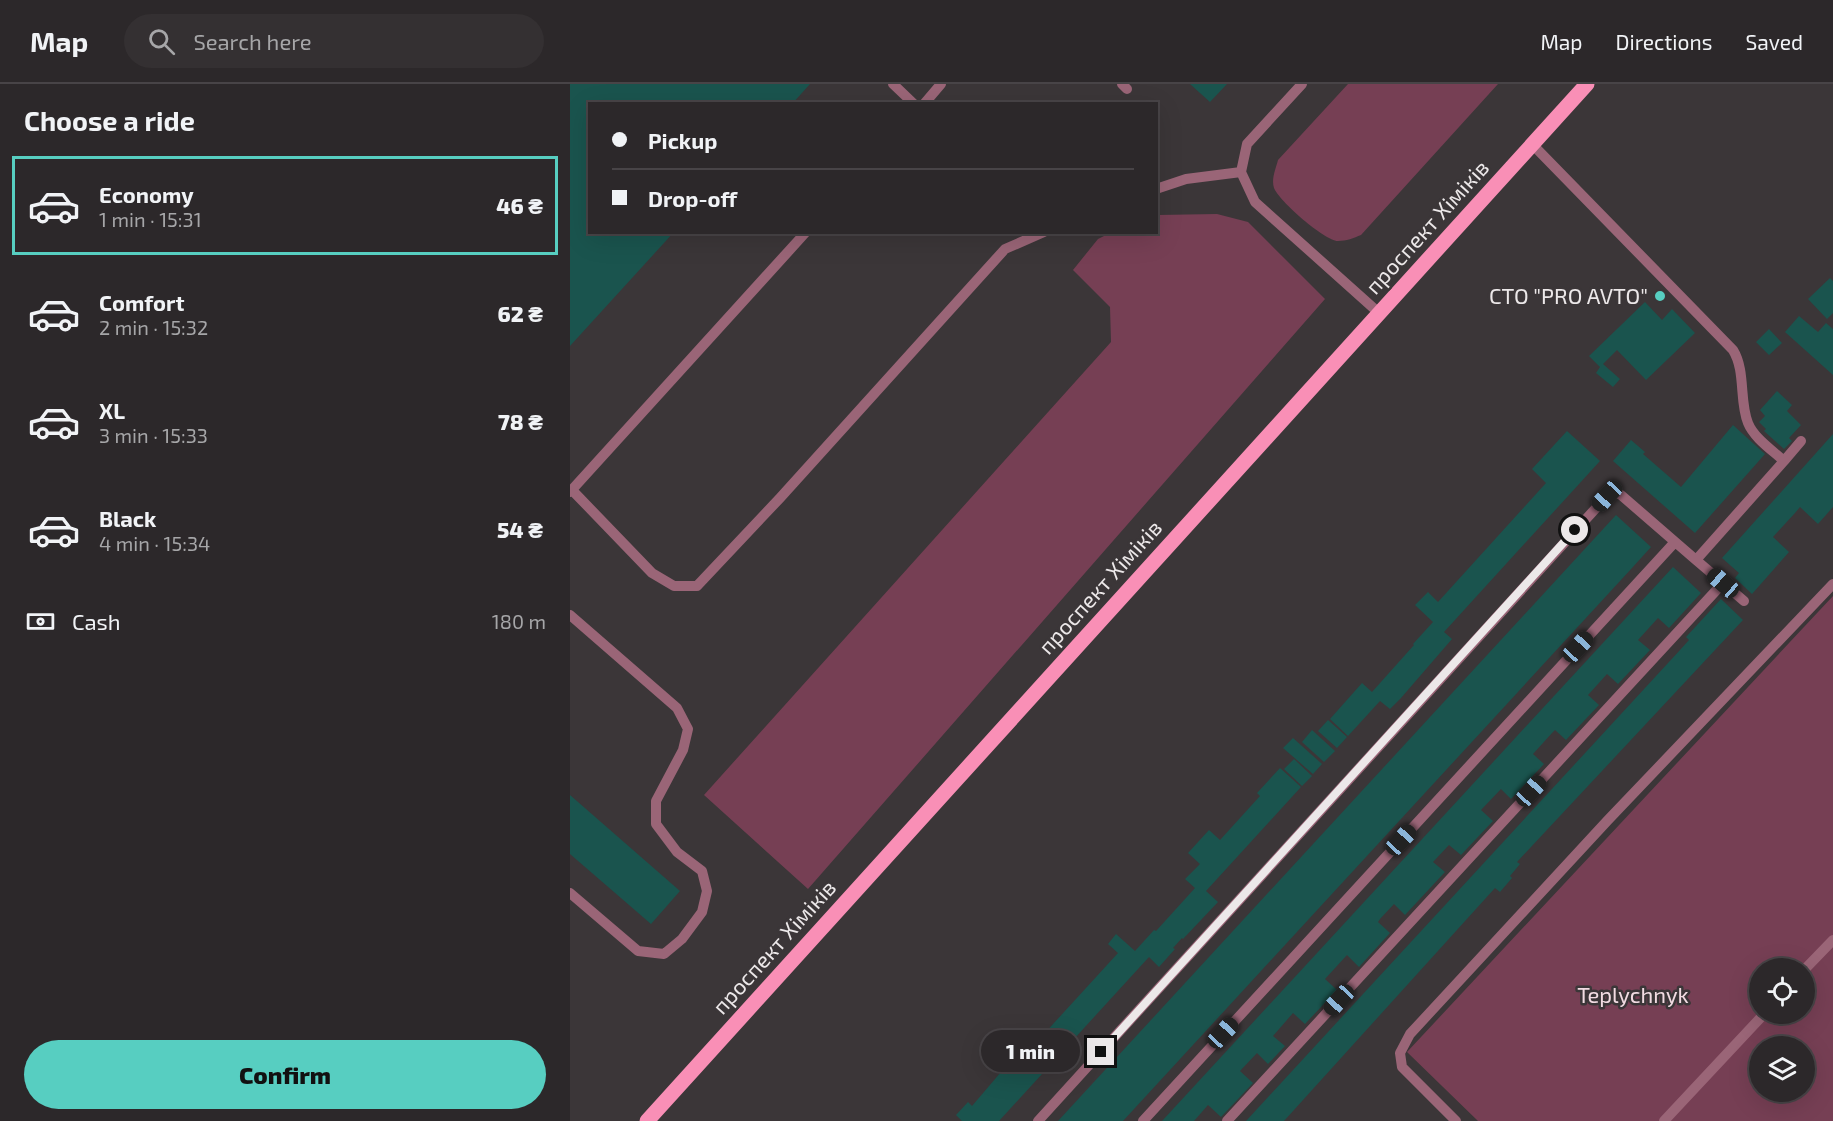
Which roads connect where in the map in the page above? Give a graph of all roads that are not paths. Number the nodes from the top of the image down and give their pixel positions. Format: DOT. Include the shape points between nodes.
graph roads {
  1 [pos="893,84"];
  2 [pos="941,84"];
  3 [pos="1302,84"];
  4 [pos="1587,84"];
  5 [pos="912,102"];
  6 [pos="926,102"];
  7 [pos="1533,145"];
  8 [pos="1241,172"];
  9 [pos="1158,188"];
  10 [pos="804,234"];
  11 [pos="1039,234"];
  12 [pos="1379,313"];
  13 [pos="1801,441"];
  14 [pos="1784,461"];
  15 [pos="571,491"];
  16 [pos="1675,542"];
  17 [pos="1696,560"];
  18 [pos="1723,583"];
  19 [pos="1833,584"];
  20 [pos="1744,601"];
  21 [pos="570,615"];
  22 [pos="570,892"];
  23 [pos="1833,940"];
  24 [pos="1815,959"];
  25 [pos="1755,1024"];
  26 [pos="647,1121"];
  27 [pos="1038,1121"];
  28 [pos="1143,1121"];
  29 [pos="1227,1121"];
  30 [pos="1456,1121"];
  31 [pos="1664,1121"];
  1 -- 5 [label="lane"];
  2 -- 6 [label="lane"];
  3 -- 8 [label="lane" via="1247,144"];
  4 -- 7 [label="main road, проспект Хіміків"];
  7 -- 12 [label="main road, проспект Хіміків"];
  7 -- 14 [label="lane" via="1733,350 1750,427"];
  8 -- 9 [label="lane" via="1186,179"];
  8 -- 12 [label="lane" via="1255,202"];
  10 -- 15 [label="lane"];
  11 -- 15 [label="lane" via="1005,249 697,586 674,586 652,573"];
  12 -- 26 [label="main road, проспект Хіміків"];
  13 -- 14 [label="lane"];
  14 -- 17 [label="lane"];
  16 -- 17 [label="lane"];
  16 -- 27 [label="lane" via="1621,495 1614,492 1607,496"];
  16 -- 28 [label="lane"];
  17 -- 18 [label="lane"];
  18 -- 20 [label="lane"];
  18 -- 29 [label="lane"];
  19 -- 30 [label="lane" via="1410,1034 1400,1053 1402,1066"];
  21 -- 22 [label="lane" via="677,708 688,729 683,750 656,801 656,824 677,852 702,871 707,891 702,912 682,939 664,954 638,951"];
  23 -- 24 [label="lane"];
  25 -- 31 [label="lane"];
}
